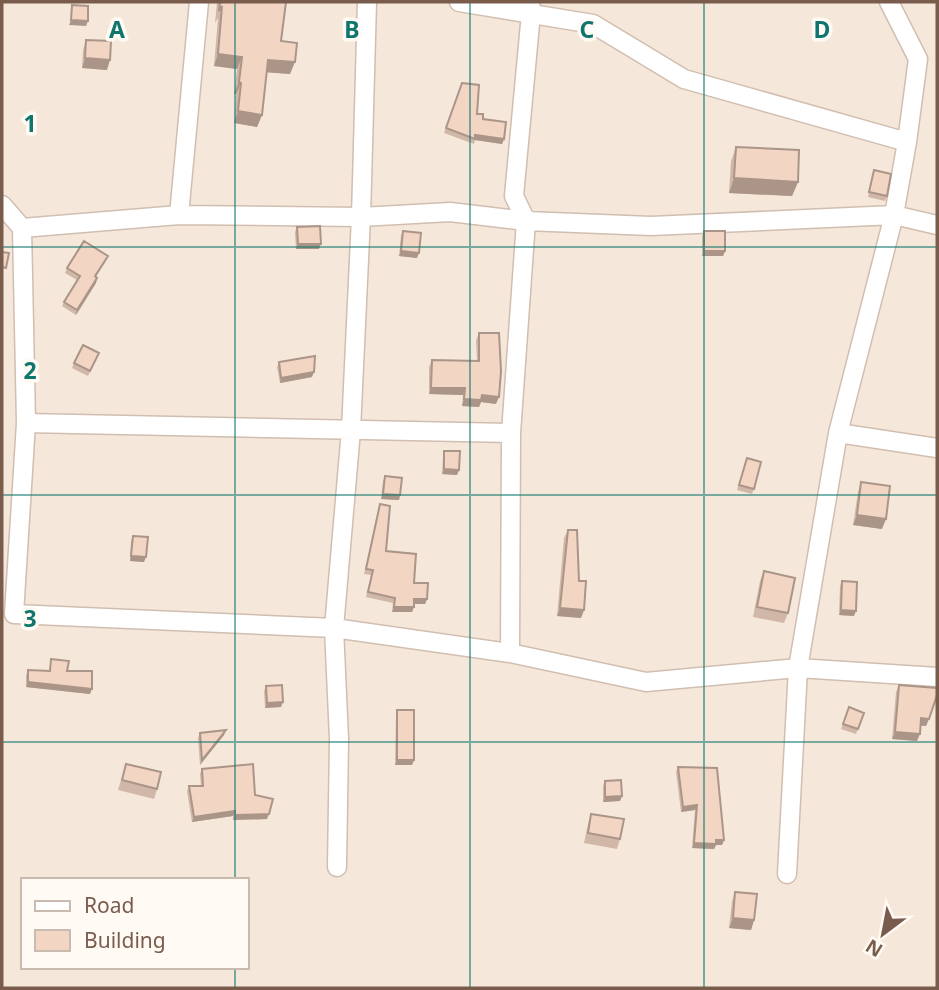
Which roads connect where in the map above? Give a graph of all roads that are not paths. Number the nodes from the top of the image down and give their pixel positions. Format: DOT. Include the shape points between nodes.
graph roads {
  1 [pos="200,2"];
  2 [pos="367,2"];
  3 [pos="459,2"];
  4 [pos="889,2"];
  5 [pos="531,7"];
  6 [pos="907,142"];
  7 [pos="2,205"];
  8 [pos="179,215"];
  9 [pos="894,215"];
  10 [pos="361,217"];
  11 [pos="526,221"];
  12 [pos="937,225"];
  13 [pos="22,228"];
  14 [pos="26,423"];
  15 [pos="351,430"];
  16 [pos="511,433"];
  17 [pos="838,433"];
  18 [pos="937,448"];
  19 [pos="334,628"];
  20 [pos="510,653"];
  21 [pos="797,668"];
  22 [pos="937,677"];
  23 [pos="337,867"];
  24 [pos="788,874"];
  1 -- 8 [label="street"];
  2 -- 10 [label="street"];
  3 -- 5 [label="street"];
  4 -- 6 [label="street" via="918,59"];
  5 -- 6 [label="street" via="593,24 684,79"];
  5 -- 11 [label="street" via="514,196"];
  6 -- 9 [label="street"];
  7 -- 13 [label="street"];
  8 -- 10 [label="street"];
  8 -- 13 [label="street"];
  9 -- 11 [label="street" via="651,226"];
  9 -- 12 [label="street"];
  9 -- 17 [label="street"];
  10 -- 11 [label="street" via="450,212"];
  10 -- 15 [label="street"];
  11 -- 16 [label="street"];
  13 -- 14 [label="street"];
  14 -- 15 [label="street"];
  14 -- 19 [label="street" via="14,614"];
  15 -- 16 [label="street"];
  15 -- 19 [label="street"];
  16 -- 20 [label="street"];
  17 -- 18 [label="street"];
  17 -- 21 [label="street"];
  19 -- 20 [label="street"];
  19 -- 23 [label="street" via="339,739"];
  20 -- 21 [label="street" via="646,682"];
  21 -- 22 [label="street"];
  21 -- 24 [label="street"];
}
